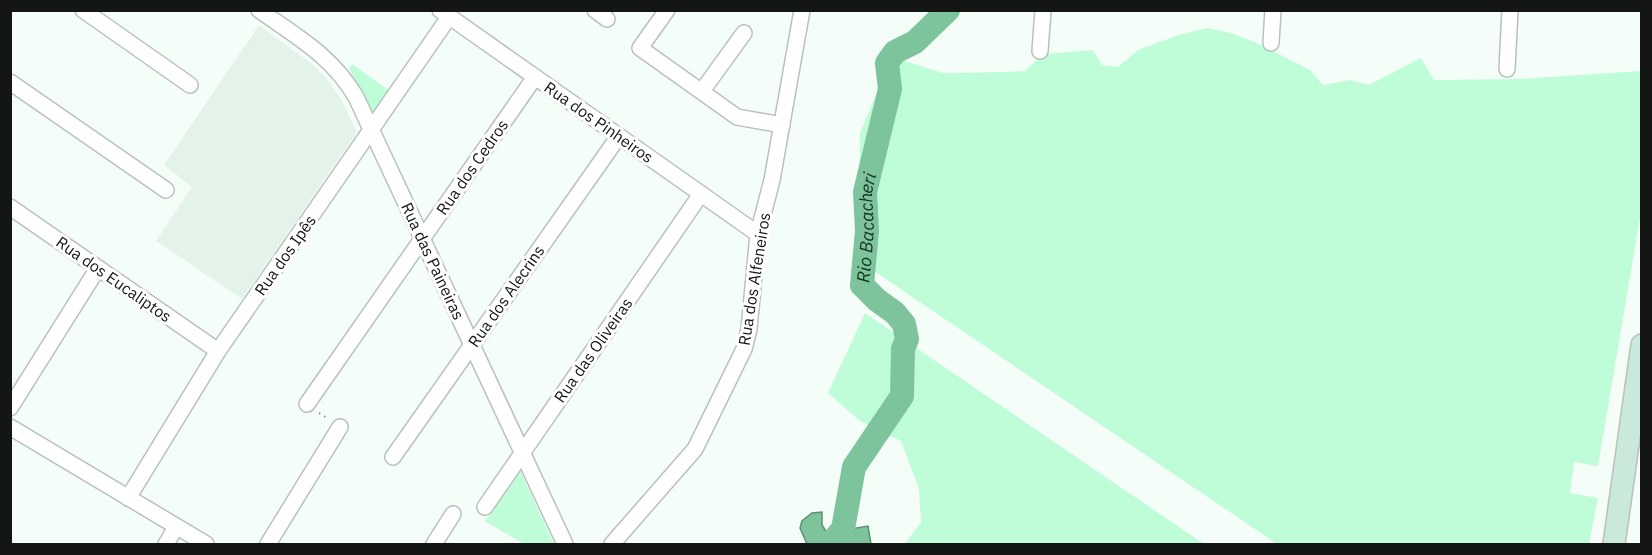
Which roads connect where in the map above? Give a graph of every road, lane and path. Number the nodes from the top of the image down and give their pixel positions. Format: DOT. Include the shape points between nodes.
graph roads {
  1 [pos="83,10"];
  2 [pos="259,10"];
  3 [pos="667,10"];
  4 [pos="802,10"];
  5 [pos="1043,10"];
  6 [pos="1273,10"];
  7 [pos="1510,10"];
  8 [pos="445,14"];
  9 [pos="744,33"];
  10 [pos="1271,43"];
  11 [pos="1040,51"];
  12 [pos="1507,69"];
  13 [pos="535,77"];
  14 [pos="10,82"];
  15 [pos="190,85"];
  16 [pos="702,91"];
  17 [pos="782,125"];
  18 [pos="372,129"];
  19 [pos="619,136"];
  20 [pos="166,190"];
  21 [pos="701,194"];
  22 [pos="10,207"];
  23 [pos="758,234"];
  24 [pos="422,238"];
  25 [pos="98,268"];
  26 [pos="472,345"];
  27 [pos="1641,345"];
  28 [pos="218,351"];
  29 [pos="307,404"];
  30 [pos="10,408"];
  31 [pos="10,427"];
  32 [pos="340,427"];
  33 [pos="1634,452"];
  34 [pos="522,453"];
  35 [pos="393,457"];
  36 [pos="128,498"];
  37 [pos="485,507"];
  38 [pos="453,513"];
  39 [pos="176,527"];
  40 [pos="166,544"];
  41 [pos="206,544"];
  42 [pos="268,544"];
  43 [pos="434,544"];
  44 [pos="565,544"];
  45 [pos="612,544"];
  46 [pos="1614,544"];
  1 -- 15 [label="street"];
  2 -- 18 [label="street, Rua das Paineiras" via="334,65 352,88"];
  3 -- 16 [label="street" via="640,48"];
  4 -- 17 [label="street, Rua dos Alfeneiros"];
  5 -- 11 [label="street"];
  6 -- 10 [label="street"];
  7 -- 12 [label="street"];
  8 -- 13 [label="street, Rua dos Pinheiros"];
  8 -- 18 [label="street, Rua dos Ipês"];
  9 -- 16 [label="street"];
  13 -- 19 [label="street, Rua dos Pinheiros"];
  13 -- 24 [label="street, Rua dos Cedros"];
  14 -- 20 [label="street"];
  16 -- 17 [label="street" via="737,117"];
  17 -- 23 [label="street, Rua dos Alfeneiros"];
  18 -- 24 [label="street, Rua das Paineiras"];
  18 -- 28 [label="street, Rua dos Ipês"];
  19 -- 21 [label="street, Rua dos Pinheiros"];
  19 -- 26 [label="street, Rua dos Alecrins"];
  21 -- 23 [label="street, Rua dos Pinheiros"];
  21 -- 34 [label="street, Rua das Oliveiras"];
  22 -- 25 [label="street, Rua dos Eucaliptos"];
  23 -- 45 [label="street, Rua dos Alfeneiros" via="744,349 695,449"];
  24 -- 26 [label="street, Rua das Paineiras"];
  24 -- 29 [label="street, Rua dos Cedros"];
  25 -- 28 [label="street, Rua dos Eucaliptos"];
  25 -- 30 [label="street"];
  26 -- 34 [label="street, Rua das Paineiras"];
  26 -- 35 [label="street, Rua dos Alecrins"];
  27 -- 33 [label="main road"];
  28 -- 36 [label="street, Rua dos Ipês"];
  29 -- 32 [label="path"];
  31 -- 36 [label="street"];
  32 -- 42 [label="street"];
  33 -- 46 [label="main road"];
  34 -- 37 [label="street, Rua das Oliveiras"];
  34 -- 44 [label="street, Rua das Paineiras"];
  36 -- 39 [label="street"];
  38 -- 43 [label="street"];
  39 -- 40 [label="street"];
  39 -- 41 [label="street"];
}
